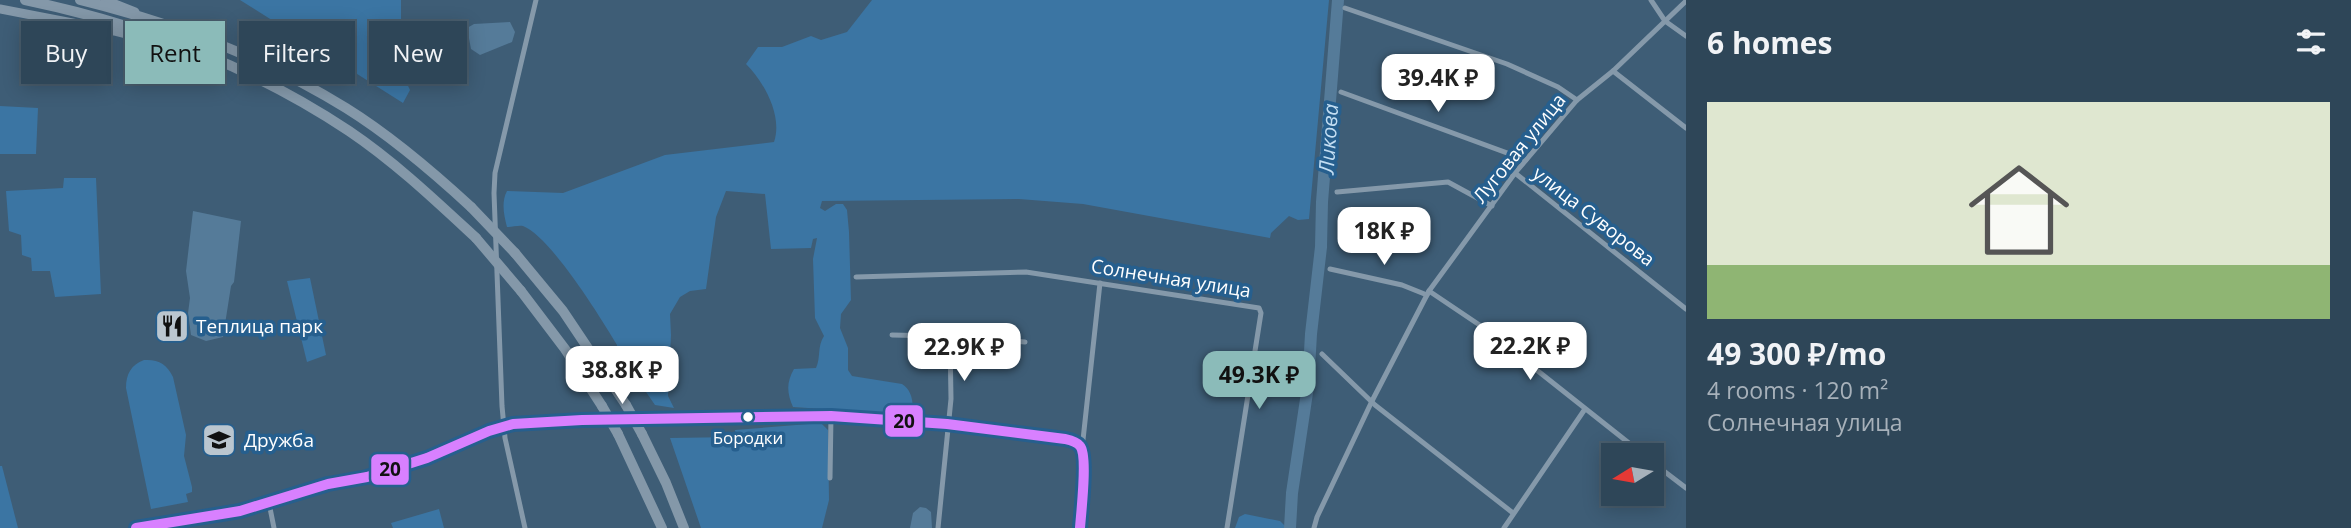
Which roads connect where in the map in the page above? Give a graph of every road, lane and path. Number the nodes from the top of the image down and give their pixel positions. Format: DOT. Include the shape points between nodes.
graph roads {
  1 [pos="25,0"];
  2 [pos="80,0"];
  3 [pos="105,0"];
  4 [pos="537,0"];
  5 [pos="1651,0"];
  6 [pos="1686,1"];
  7 [pos="1345,8"];
  8 [pos="0,9"];
  9 [pos="152,21"];
  10 [pos="154,21"];
  11 [pos="1665,21"];
  12 [pos="125,25"];
  13 [pos="125,34"];
  14 [pos="1686,36"];
  15 [pos="225,47"];
  16 [pos="225,62"];
  17 [pos="1613,71"];
  18 [pos="1341,92"];
  19 [pos="1577,100"];
  20 [pos="1686,128"];
  21 [pos="1526,160"];
  22 [pos="1515,173"];
  23 [pos="1337,192"];
  24 [pos="1492,206"];
  25 [pos="1330,269"];
  26 [pos="856,277"];
  27 [pos="1100,283"];
  28 [pos="1428,293"];
  29 [pos="1686,309"];
  30 [pos="892,335"];
  31 [pos="950,340"];
  32 [pos="1025,342"];
  33 [pos="1322,354"];
  34 [pos="1372,401"];
  35 [pos="1585,409"];
  36 [pos="831,416"];
  37 [pos="947,424"];
  38 [pos="504,426"];
  39 [pos="1629,443"];
  40 [pos="1082,449"];
  41 [pos="1664,471"];
  42 [pos="830,478"];
  43 [pos="1686,488"];
  44 [pos="269,503"];
  45 [pos="1513,513"];
  46 [pos="1081,527"];
  47 [pos="136,528"];
  48 [pos="274,528"];
  49 [pos="525,528"];
  50 [pos="662,528"];
  51 [pos="684,528"];
  52 [pos="938,528"];
  53 [pos="1227,528"];
  54 [pos="1314,528"];
  55 [pos="1504,528"];
  1 -- 12 [label="highway"];
  2 -- 9 [label="highway"];
  3 -- 10 [label="main road"];
  4 -- 38 [label="street" via="495,173"];
  5 -- 11 [label="street"];
  6 -- 11 [label="street, Луговая улица"];
  7 -- 19 [label="street" via="1507,64"];
  8 -- 13 [label="main road"];
  11 -- 14 [label="street"];
  11 -- 17 [label="street, Луговая улица"];
  15 -- 51 [label="highway, bridge" via="346,108 433,173 515,253 564,311 626,405"];
  16 -- 50 [label="highway, bridge" via="352,133 476,238 565,349 602,406"];
  17 -- 19 [label="street, Луговая улица"];
  17 -- 20 [label="street"];
  18 -- 21 [label="street"];
  19 -- 21 [label="street, Луговая улица"];
  21 -- 22 [label="street, Луговая улица"];
  22 -- 24 [label="street, Луговая улица"];
  22 -- 29 [label="street, улица Суворова"];
  23 -- 24 [label="street" via="1448,182"];
  24 -- 28 [label="street, Луговая улица"];
  25 -- 28 [label="street"];
  26 -- 27 [label="street, Солнечная улица" via="1026,272"];
  27 -- 40 [label="street"];
  27 -- 53 [label="street, Солнечная улица" via="1260,310"];
  28 -- 34 [label="street, Луговая улица"];
  28 -- 35 [label="street" via="1481,326"];
  30 -- 31 [label="street"];
  31 -- 32 [label="street"];
  31 -- 37 [label="street"];
  33 -- 34 [label="street"];
  34 -- 45 [label="street"];
  34 -- 54 [label="street, Луговая улица"];
  35 -- 39 [label="street"];
  35 -- 45 [label="street"];
  36 -- 37 [label="street"];
  36 -- 38 [label="street" via="582,420"];
  36 -- 42 [label="street"];
  37 -- 40 [label="street" via="1065,439"];
  37 -- 52 [label="street"];
  38 -- 44 [label="street" via="427,458"];
  38 -- 49 [label="street"];
  40 -- 46 [label="street"];
  41 -- 43 [label="street"];
  44 -- 47 [label="street"];
  44 -- 48 [label="street"];
  45 -- 55 [label="street"];
}
